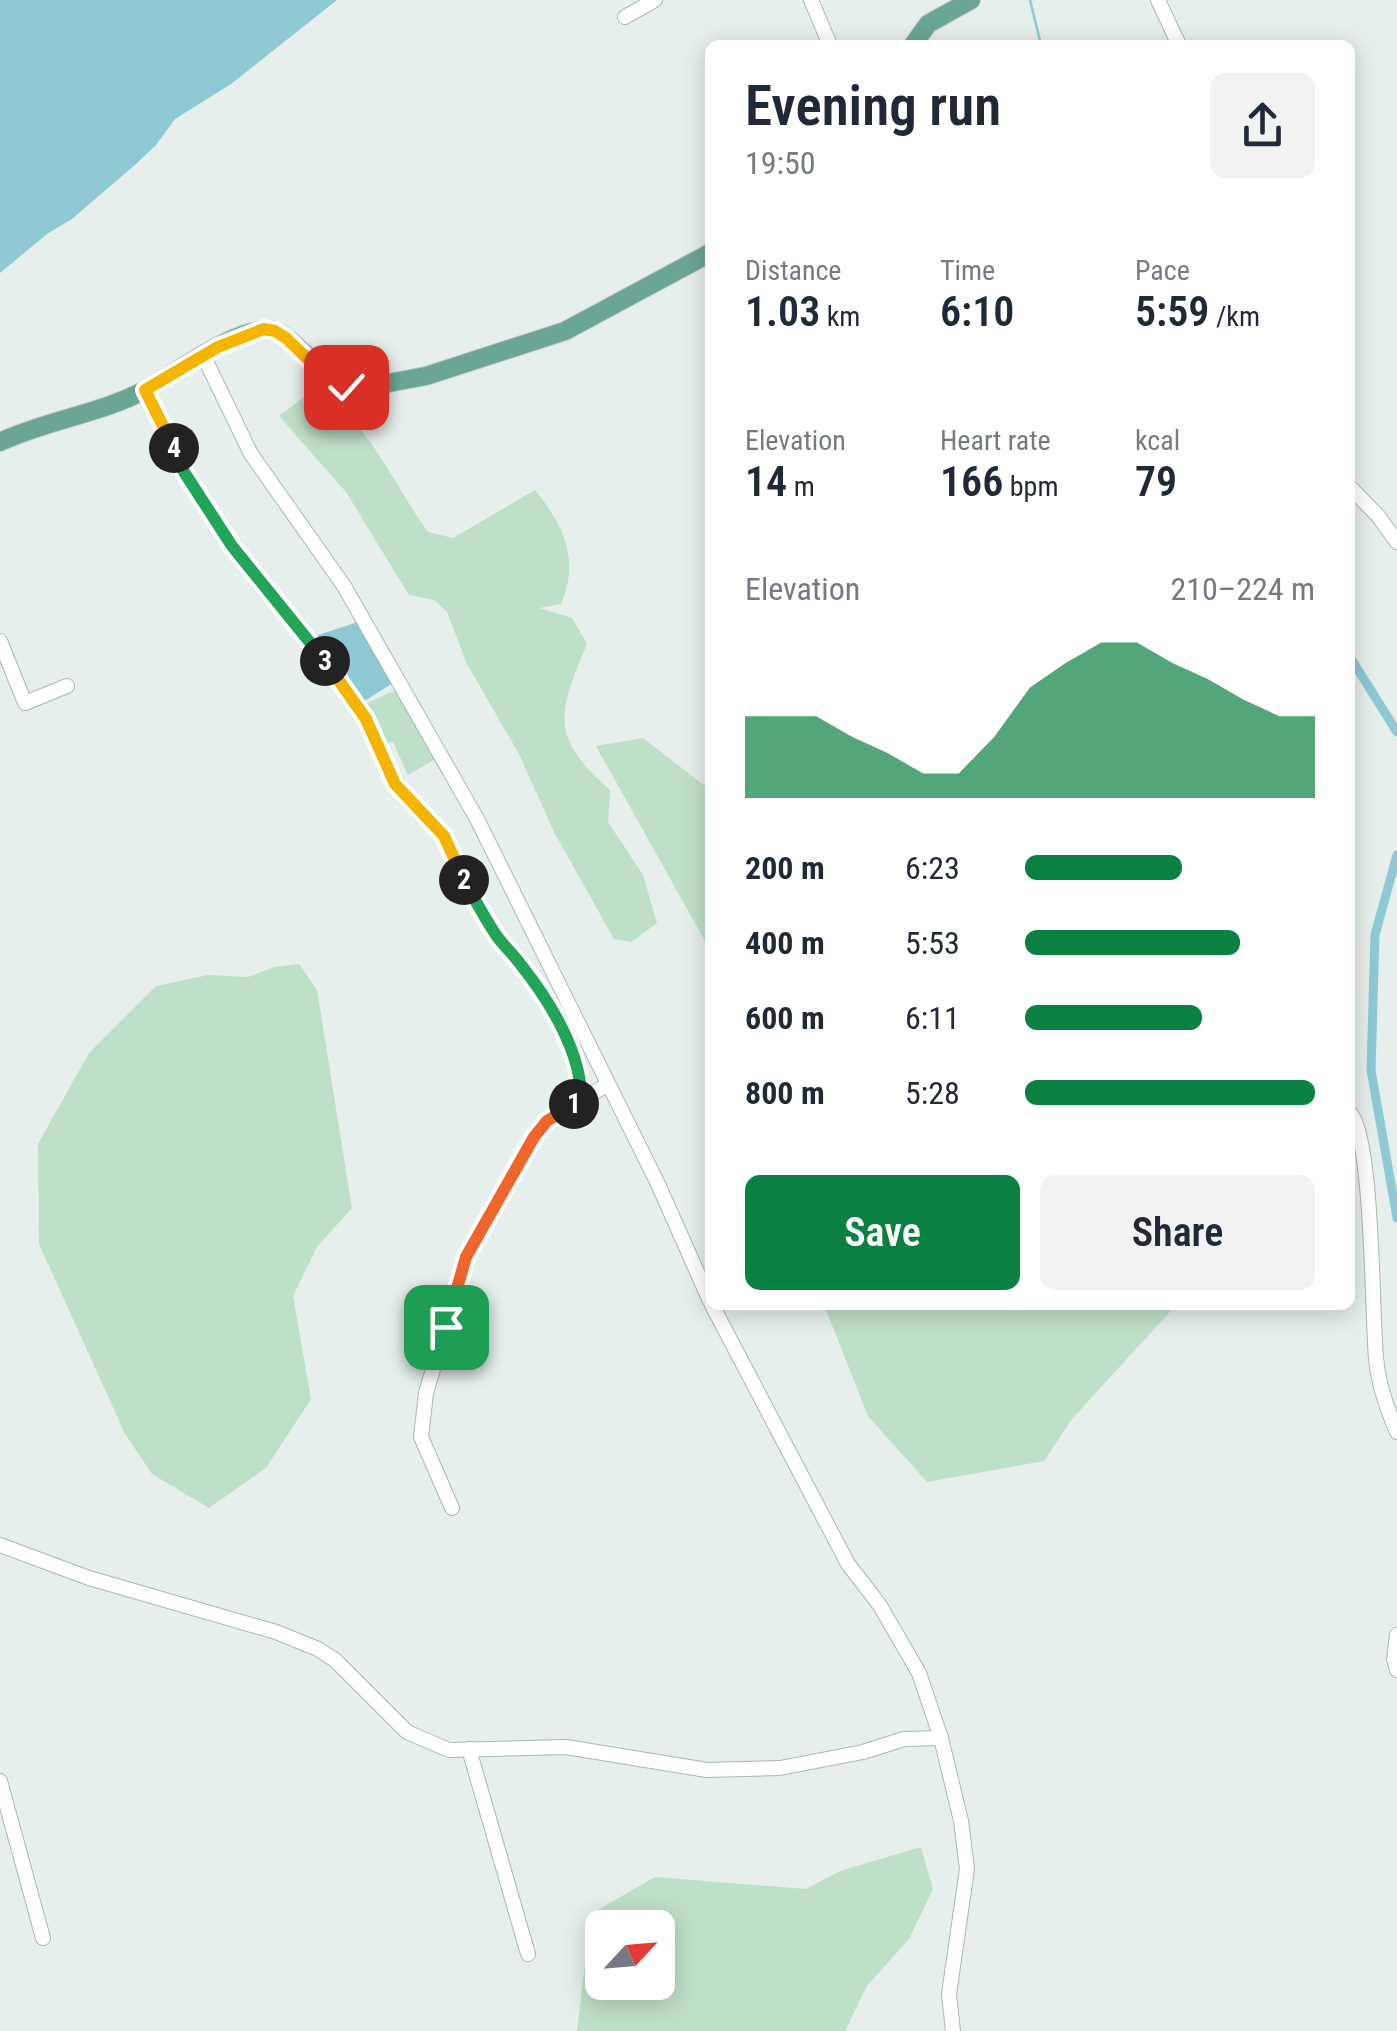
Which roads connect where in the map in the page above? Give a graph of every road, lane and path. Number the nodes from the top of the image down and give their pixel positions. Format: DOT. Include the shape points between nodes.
graph roads {
  1 [pos="655,0"];
  2 [pos="811,0"];
  3 [pos="970,0"];
  4 [pos="1158,0"];
  5 [pos="626,16"];
  6 [pos="828,40"];
  7 [pos="917,40"];
  8 [pos="1177,40"];
  9 [pos="705,256"];
  10 [pos="203,355"];
  11 [pos="145,390"];
  12 [pos="0,442"];
  13 [pos="1355,493"];
  14 [pos="1397,542"];
  15 [pos="0,641"];
  16 [pos="67,686"];
  17 [pos="608,1084"];
  18 [pos="581,1099"];
  19 [pos="1355,1120"];
  20 [pos="705,1290"];
  21 [pos="715,1310"];
  22 [pos="1397,1432"];
  23 [pos="452,1508"];
  24 [pos="0,1545"];
  25 [pos="1397,1635"];
  26 [pos="1397,1670"];
  27 [pos="942,1738"];
  28 [pos="468,1749"];
  29 [pos="0,1781"];
  30 [pos="43,1938"];
  31 [pos="528,1954"];
  32 [pos="954,2031"];
  1 -- 5 [label="street"];
  2 -- 6 [label="street"];
  3 -- 7 [label="main road" via="928,24"];
  4 -- 8 [label="street"];
  9 -- 10 [label="main road" via="565,331 426,376 356,390 275,331 264,329"];
  10 -- 11 [label="main road"];
  10 -- 17 [label="street" via="251,454 336,574 477,819"];
  11 -- 12 [label="main road"];
  11 -- 18 [label="street" via="184,472 232,546 357,706 404,796 444,836 496,936 533,980 578,1062"];
  13 -- 14 [label="street"];
  15 -- 16 [label="street" via="25,703"];
  17 -- 18 [label="street"];
  17 -- 20 [label="street"];
  18 -- 23 [label="street" via="534,1137 466,1257 426,1394 422,1437"];
  19 -- 22 [label="street" via="1368,1198 1376,1360"];
  21 -- 27 [label="street" via="848,1564 919,1673"];
  24 -- 28 [label="street" via="318,1650 407,1732 449,1750"];
  25 -- 26 [label="street"];
  27 -- 28 [label="street" via="904,1739 780,1768 707,1770 566,1747"];
  27 -- 32 [label="street" via="966,1869 948,1994"];
  28 -- 31 [label="street"];
  29 -- 30 [label="street"];
}
